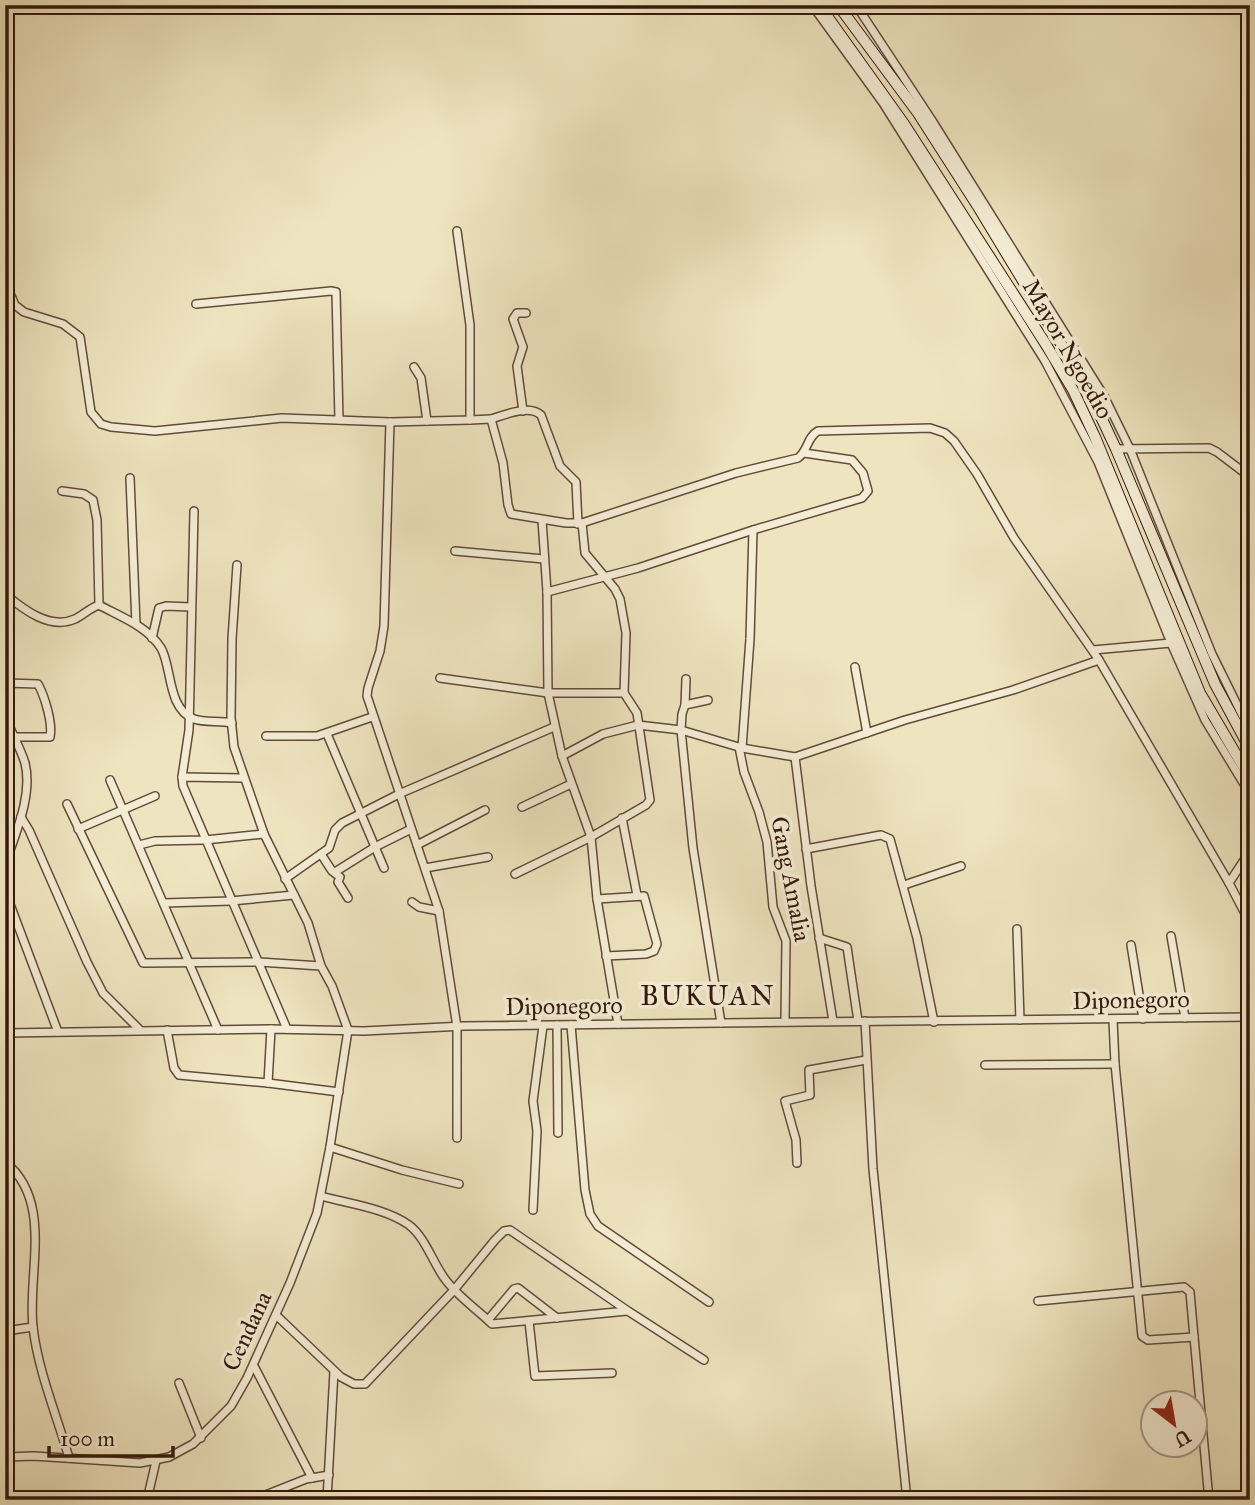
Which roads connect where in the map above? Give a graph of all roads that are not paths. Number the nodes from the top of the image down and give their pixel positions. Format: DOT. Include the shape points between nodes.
graph roads {
  1 [pos="812,5"];
  2 [pos="819,5"];
  3 [pos="838,5"];
  4 [pos="856,5"];
  5 [pos="457,231"];
  6 [pos="5,282"];
  7 [pos="196,304"];
  8 [pos="526,313"];
  9 [pos="414,367"];
  10 [pos="523,411"];
  11 [pos="491,419"];
  12 [pos="339,420"];
  13 [pos="470,420"];
  14 [pos="427,421"];
  15 [pos="390,422"];
  16 [pos="1116,449"];
  17 [pos="1130,449"];
  18 [pos="804,453"];
  19 [pos="1250,477"];
  20 [pos="130,478"];
  21 [pos="62,491"];
  22 [pos="194,512"];
  23 [pos="542,520"];
  24 [pos="580,523"];
  25 [pos="752,530"];
  26 [pos="455,551"];
  27 [pos="544,559"];
  28 [pos="237,565"];
  29 [pos="606,577"];
  30 [pos="547,592"];
  31 [pos="5,594"];
  32 [pos="99,606"];
  33 [pos="191,607"];
  34 [pos="136,624"];
  35 [pos="152,638"];
  36 [pos="1171,643"];
  37 [pos="1093,650"];
  38 [pos="1099,660"];
  39 [pos="855,667"];
  40 [pos="440,678"];
  41 [pos="686,679"];
  42 [pos="5,683"];
  43 [pos="548,693"];
  44 [pos="624,693"];
  45 [pos="708,700"];
  46 [pos="685,705"];
  47 [pos="188,715"];
  48 [pos="5,716"];
  49 [pos="372,717"];
  50 [pos="232,723"];
  51 [pos="638,725"];
  52 [pos="554,727"];
  53 [pos="681,730"];
  54 [pos="1250,731"];
  55 [pos="867,733"];
  56 [pos="327,734"];
  57 [pos="266,736"];
  58 [pos="14,737"];
  59 [pos="741,747"];
  60 [pos="1250,749"];
  61 [pos="562,756"];
  62 [pos="795,757"];
  63 [pos="182,777"];
  64 [pos="243,778"];
  65 [pos="1250,778"];
  66 [pos="110,780"];
  67 [pos="570,784"];
  68 [pos="399,794"];
  69 [pos="1250,794"];
  70 [pos="155,796"];
  71 [pos="67,804"];
  72 [pos="522,807"];
  73 [pos="122,808"];
  74 [pos="485,810"];
  75 [pos="361,814"];
  76 [pos="21,817"];
  77 [pos="622,818"];
  78 [pos="78,829"];
  79 [pos="411,829"];
  80 [pos="264,834"];
  81 [pos="591,837"];
  82 [pos="205,840"];
  83 [pos="138,845"];
  84 [pos="417,845"];
  85 [pos="375,847"];
  86 [pos="806,849"];
  87 [pos="1250,851"];
  88 [pos="321,853"];
  89 [pos="488,857"];
  90 [pos="5,865"];
  91 [pos="961,866"];
  92 [pos="384,868"];
  93 [pos="425,868"];
  94 [pos="335,872"];
  95 [pos="515,874"];
  96 [pos="285,879"];
  97 [pos="1229,883"];
  98 [pos="904,886"];
  99 [pos="5,891"];
  100 [pos="294,895"];
  101 [pos="637,895"];
  102 [pos="348,898"];
  103 [pos="597,899"];
  104 [pos="232,901"];
  105 [pos="412,902"];
  106 [pos="164,903"];
  107 [pos="439,911"];
  108 [pos="1250,923"];
  109 [pos="1017,929"];
  110 [pos="1171,936"];
  111 [pos="819,938"];
  112 [pos="1131,945"];
  113 [pos="606,956"];
  114 [pos="259,962"];
  115 [pos="190,963"];
  116 [pos="321,965"];
  117 [pos="1250,1017"];
  118 [pos="1185,1018"];
  119 [pos="1143,1019"];
  120 [pos="1020,1020"];
  121 [pos="1113,1020"];
  122 [pos="834,1021"];
  123 [pos="861,1021"];
  124 [pos="785,1022"];
  125 [pos="934,1022"];
  126 [pos="721,1023"];
  127 [pos="618,1024"];
  128 [pos="557,1025"];
  129 [pos="571,1025"];
  130 [pos="544,1026"];
  131 [pos="457,1027"];
  132 [pos="271,1029"];
  133 [pos="287,1029"];
  134 [pos="167,1030"];
  135 [pos="218,1030"];
  136 [pos="348,1030"];
  137 [pos="141,1031"];
  138 [pos="58,1032"];
  139 [pos="5,1033"];
  140 [pos="866,1060"];
  141 [pos="1115,1064"];
  142 [pos="985,1065"];
  143 [pos="268,1083"];
  144 [pos="339,1093"];
  145 [pos="558,1133"];
  146 [pos="457,1138"];
  147 [pos="330,1147"];
  148 [pos="5,1163"];
  149 [pos="797,1163"];
  150 [pos="459,1184"];
  151 [pos="321,1196"];
  152 [pos="533,1210"];
  153 [pos="454,1290"];
  154 [pos="1137,1291"];
  155 [pos="1038,1301"];
  156 [pos="709,1302"];
  157 [pos="628,1311"];
  158 [pos="276,1315"];
  159 [pos="558,1318"];
  160 [pos="488,1320"];
  161 [pos="528,1321"];
  162 [pos="33,1327"];
  163 [pos="5,1331"];
  164 [pos="1194,1337"];
  165 [pos="704,1360"];
  166 [pos="254,1366"];
  167 [pos="334,1371"];
  168 [pos="612,1373"];
  169 [pos="179,1383"];
  170 [pos="201,1437"];
  171 [pos="5,1457"];
  172 [pos="69,1458"];
  173 [pos="156,1461"];
  174 [pos="329,1475"];
  175 [pos="312,1478"];
  176 [pos="5,1492"];
  177 [pos="8,1500"];
  178 [pos="147,1500"];
  179 [pos="253,1500"];
  180 [pos="327,1500"];
  181 [pos="907,1500"];
  182 [pos="1209,1500"];
  1 -- 36 [label="street" via="883,103 1045,361 1098,462"];
  2 -- 65 [label="street, Mayor Ngoedio" via="904,124 1073,390 1200,692"];
  3 -- 16 [label="street, Mayor Ngoedio" via="918,113 977,205 1086,385"];
  4 -- 17 [label="street" via="1062,327"];
  5 -- 13 [label="street" via="470,325"];
  6 -- 12 [label="street" via="24,312 63,324 80,337 91,412 101,424 155,431 269,419"];
  7 -- 12 [label="street" via="336,292"];
  8 -- 10 [label="street" via="517,313 513,319 523,347 517,366"];
  9 -- 14 [label="street" via="421,378"];
  10 -- 11 [label="street"];
  10 -- 24 [label="street" via="541,415 560,466 576,482"];
  11 -- 13 [label="street"];
  11 -- 23 [label="street" via="509,512"];
  12 -- 15 [label="street"];
  13 -- 14 [label="street"];
  14 -- 15 [label="street"];
  15 -- 49 [label="street" via="384,626 367,696"];
  16 -- 17 [label="street"];
  16 -- 60 [label="street, Mayor Ngoedio" via="1215,684"];
  17 -- 19 [label="street" via="1209,449"];
  17 -- 54 [label="street" via="1212,654"];
  18 -- 24 [label="street"];
  18 -- 25 [label="street" via="852,460 863,473 867,493"];
  18 -- 37 [label="street" via="811,437 822,430 909,427 946,433"];
  20 -- 34 [label="street"];
  21 -- 32 [label="street" via="93,500"];
  22 -- 33 [label="street"];
  23 -- 24 [label="street"];
  23 -- 27 [label="street"];
  24 -- 29 [label="street" via="585,553"];
  25 -- 29 [label="street"];
  25 -- 59 [label="street, Gang Amalia"];
  26 -- 27 [label="street"];
  27 -- 30 [label="street"];
  28 -- 50 [label="street"];
  29 -- 30 [label="street"];
  29 -- 44 [label="street" via="624,619"];
  30 -- 43 [label="street"];
  31 -- 32 [label="street" via="32,614 54,622 74,619"];
  32 -- 34 [label="street"];
  33 -- 35 [label="street" via="159,608"];
  33 -- 47 [label="street"];
  34 -- 35 [label="street"];
  35 -- 47 [label="street" via="164,654 174,696"];
  36 -- 37 [label="street"];
  36 -- 69 [label="street" via="1205,720"];
  37 -- 38 [label="street"];
  38 -- 55 [label="street"];
  38 -- 97 [label="street"];
  39 -- 55 [label="street"];
  40 -- 43 [label="street"];
  41 -- 46 [label="street"];
  42 -- 58 [label="street" via="40,687 51,732 50,737"];
  43 -- 44 [label="street"];
  43 -- 52 [label="street"];
  44 -- 51 [label="street" via="636,710"];
  45 -- 46 [label="street"];
  46 -- 53 [label="street"];
  47 -- 50 [label="street"];
  47 -- 63 [label="street"];
  48 -- 58 [label="street"];
  49 -- 56 [label="street"];
  49 -- 68 [label="street"];
  50 -- 64 [label="street"];
  51 -- 53 [label="street"];
  51 -- 61 [label="street" via="603,734"];
  51 -- 77 [label="street" via="650,800"];
  52 -- 61 [label="street"];
  52 -- 68 [label="street"];
  53 -- 59 [label="street"];
  53 -- 126 [label="street" via="694,860"];
  55 -- 62 [label="street"];
  56 -- 57 [label="street"];
  56 -- 75 [label="street"];
  58 -- 76 [label="street" via="27,778"];
  59 -- 62 [label="street"];
  59 -- 124 [label="street, Gang Amalia" via="742,765 767,842 773,906 786,941"];
  61 -- 67 [label="street"];
  62 -- 86 [label="street"];
  63 -- 64 [label="street"];
  63 -- 82 [label="street"];
  64 -- 80 [label="street"];
  66 -- 73 [label="street"];
  67 -- 72 [label="street"];
  67 -- 81 [label="street"];
  68 -- 75 [label="street"];
  68 -- 79 [label="street"];
  70 -- 73 [label="street"];
  71 -- 78 [label="street"];
  73 -- 78 [label="street"];
  73 -- 83 [label="street"];
  74 -- 84 [label="street"];
  75 -- 85 [label="street"];
  75 -- 88 [label="street" via="338,827 329,848"];
  76 -- 90 [label="street"];
  76 -- 137 [label="street" via="103,993"];
  77 -- 81 [label="street"];
  77 -- 101 [label="street"];
  78 -- 115 [label="street" via="141,961"];
  79 -- 84 [label="street"];
  79 -- 85 [label="street"];
  80 -- 82 [label="street"];
  80 -- 96 [label="street"];
  81 -- 95 [label="street"];
  81 -- 103 [label="street"];
  82 -- 83 [label="street"];
  82 -- 104 [label="street"];
  83 -- 106 [label="street"];
  84 -- 93 [label="street"];
  85 -- 92 [label="street"];
  85 -- 94 [label="street"];
  86 -- 98 [label="street" via="884,835 892,843"];
  86 -- 111 [label="street"];
  87 -- 97 [label="street"];
  88 -- 94 [label="street"];
  88 -- 96 [label="street"];
  89 -- 93 [label="street"];
  91 -- 98 [label="street"];
  93 -- 107 [label="street"];
  94 -- 102 [label="street"];
  96 -- 100 [label="street"];
  97 -- 108 [label="street"];
  98 -- 125 [label="street"];
  99 -- 138 [label="street"];
  100 -- 104 [label="street"];
  100 -- 116 [label="street"];
  101 -- 103 [label="street"];
  101 -- 113 [label="street" via="646,898 654,951"];
  103 -- 113 [label="street"];
  104 -- 106 [label="street"];
  104 -- 114 [label="street"];
  105 -- 107 [label="street"];
  106 -- 115 [label="street"];
  107 -- 131 [label="street"];
  109 -- 120 [label="street"];
  110 -- 118 [label="street"];
  111 -- 122 [label="street"];
  111 -- 123 [label="street" via="847,947"];
  112 -- 119 [label="street"];
  113 -- 127 [label="street"];
  114 -- 115 [label="street"];
  114 -- 116 [label="street"];
  114 -- 133 [label="street"];
  115 -- 135 [label="street"];
  116 -- 136 [label="street"];
  117 -- 118 [label="street, Diponegoro"];
  118 -- 119 [label="street, Diponegoro"];
  119 -- 121 [label="street, Diponegoro"];
  120 -- 121 [label="street, Diponegoro"];
  120 -- 125 [label="street, Diponegoro"];
  121 -- 141 [label="street"];
  122 -- 123 [label="street, Diponegoro"];
  122 -- 124 [label="street, Diponegoro"];
  123 -- 125 [label="street, Diponegoro"];
  123 -- 140 [label="street"];
  124 -- 126 [label="street, Diponegoro"];
  126 -- 127 [label="street, Diponegoro"];
  127 -- 129 [label="street, Diponegoro"];
  128 -- 129 [label="street, Diponegoro"];
  128 -- 130 [label="street, Diponegoro"];
  128 -- 145 [label="street"];
  129 -- 156 [label="street" via="590,1214 597,1226"];
  130 -- 131 [label="street, Diponegoro"];
  130 -- 152 [label="street" via="533,1101 537,1131"];
  131 -- 136 [label="street, Diponegoro"];
  131 -- 146 [label="street"];
  132 -- 133 [label="street, Diponegoro"];
  132 -- 135 [label="street, Diponegoro"];
  132 -- 143 [label="street"];
  133 -- 136 [label="street, Diponegoro"];
  134 -- 135 [label="street, Diponegoro"];
  134 -- 137 [label="street, Diponegoro"];
  134 -- 143 [label="street" via="177,1074"];
  136 -- 144 [label="street, Cendana"];
  137 -- 138 [label="street, Diponegoro"];
  138 -- 139 [label="street, Diponegoro"];
  140 -- 149 [label="street" via="808,1070 810,1096 785,1101"];
  140 -- 181 [label="street"];
  141 -- 142 [label="street"];
  141 -- 154 [label="street"];
  143 -- 144 [label="street"];
  144 -- 147 [label="street, Cendana"];
  147 -- 150 [label="street"];
  147 -- 151 [label="street, Cendana"];
  148 -- 162 [label="street" via="24,1182 31,1202"];
  151 -- 153 [label="street" via="408,1224"];
  151 -- 158 [label="street, Cendana"];
  153 -- 157 [label="street" via="495,1240 510,1230"];
  153 -- 160 [label="street"];
  153 -- 167 [label="street" via="369,1382 354,1384"];
  154 -- 155 [label="street"];
  154 -- 164 [label="street" via="1144,1339"];
  154 -- 164 [label="street" via="1189,1290"];
  157 -- 159 [label="street"];
  157 -- 165 [label="street"];
  158 -- 166 [label="street, Cendana"];
  158 -- 167 [label="street"];
  159 -- 160 [label="street" via="518,1288"];
  159 -- 161 [label="street"];
  160 -- 161 [label="street" via="494,1325"];
  161 -- 168 [label="street" via="535,1376"];
  162 -- 163 [label="street"];
  162 -- 172 [label="street"];
  164 -- 182 [label="street"];
  166 -- 170 [label="street, Cendana" via="231,1406"];
  166 -- 175 [label="street"];
  167 -- 174 [label="street"];
  169 -- 170 [label="street"];
  170 -- 173 [label="street, Cendana" via="185,1450"];
  171 -- 172 [label="street, Cendana"];
  172 -- 173 [label="street, Cendana"];
  173 -- 178 [label="street"];
  174 -- 175 [label="street"];
  174 -- 180 [label="street"];
  175 -- 179 [label="street"];
  176 -- 177 [label="street"];
}
